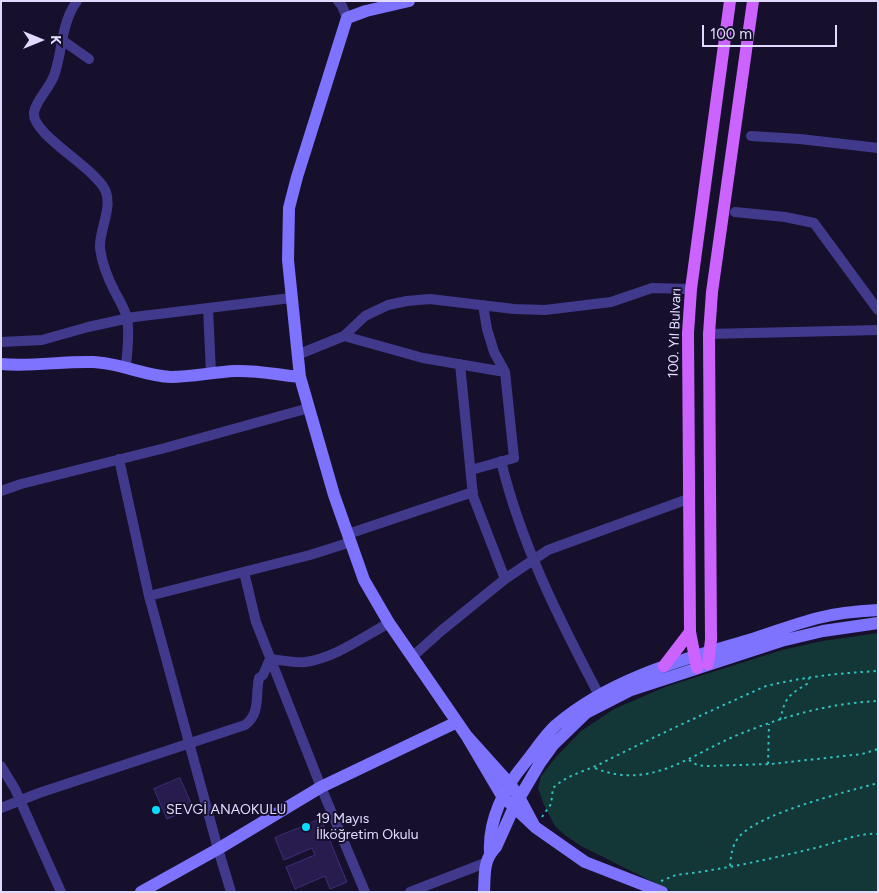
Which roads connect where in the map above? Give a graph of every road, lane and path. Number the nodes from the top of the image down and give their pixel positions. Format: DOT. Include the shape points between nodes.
graph roads {
  1 [pos="78,1"];
  2 [pos="338,1"];
  3 [pos="409,1"];
  4 [pos="730,1"];
  5 [pos="752,1"];
  6 [pos="347,18"];
  7 [pos="62,40"];
  8 [pos="89,59"];
  9 [pos="751,136"];
  10 [pos="878,148"];
  11 [pos="735,212"];
  12 [pos="691,289"];
  13 [pos="292,298"];
  14 [pos="483,305"];
  15 [pos="208,308"];
  16 [pos="878,310"];
  17 [pos="127,318"];
  18 [pos="878,330"];
  19 [pos="709,334"];
  20 [pos="344,336"];
  21 [pos="1,342"];
  22 [pos="297,355"];
  23 [pos="1,364"];
  24 [pos="460,364"];
  25 [pos="126,367"];
  26 [pos="505,372"];
  27 [pos="211,373"];
  28 [pos="300,377"];
  29 [pos="308,408"];
  30 [pos="119,459"];
  31 [pos="501,461"];
  32 [pos="471,470"];
  33 [pos="1,491"];
  34 [pos="473,492"];
  35 [pos="688,499"];
  36 [pos="349,538"];
  37 [pos="532,559"];
  38 [pos="244,572"];
  39 [pos="505,579"];
  40 [pos="149,596"];
  41 [pos="878,610"];
  42 [pos="389,623"];
  43 [pos="878,623"];
  44 [pos="690,632"];
  45 [pos="412,657"];
  46 [pos="270,659"];
  47 [pos="703,660"];
  48 [pos="664,666"];
  49 [pos="878,671"];
  50 [pos="809,678"];
  51 [pos="599,695"];
  52 [pos="878,701"];
  53 [pos="780,720"];
  54 [pos="458,722"];
  55 [pos="769,724"];
  56 [pos="466,735"];
  57 [pos="189,743"];
  58 [pos="878,749"];
  59 [pos="689,760"];
  60 [pos="768,764"];
  61 [pos="1,766"];
  62 [pos="594,767"];
  63 [pos="878,783"];
  64 [pos="510,784"];
  65 [pos="321,787"];
  66 [pos="502,796"];
  67 [pos="20,800"];
  68 [pos="517,802"];
  69 [pos="1,808"];
  70 [pos="535,827"];
  71 [pos="878,834"];
  72 [pos="218,849"];
  73 [pos="488,858"];
  74 [pos="730,866"];
  75 [pos="659,890"];
  76 [pos="61,892"];
  77 [pos="141,892"];
  78 [pos="231,892"];
  79 [pos="366,892"];
  80 [pos="410,892"];
  81 [pos="484,892"];
  1 -- 7 [label="street" via="69,16"];
  2 -- 6 [label="street"];
  3 -- 6 [label="street"];
  4 -- 12 [label="main road, 100. Yıl Bulvarı"];
  5 -- 19 [label="main road"];
  6 -- 13 [label="street" via="289,208 288,260"];
  7 -- 8 [label="street"];
  7 -- 17 [label="street" via="53,80 37,105 34,119 106,191 100,239 102,260"];
  9 -- 10 [label="street"];
  11 -- 16 [label="street" via="814,223"];
  12 -- 14 [label="street" via="652,288 611,302 570,308 514,309"];
  12 -- 35 [label="main road, 100. Yıl Bulvarı"];
  13 -- 15 [label="street"];
  13 -- 22 [label="street"];
  14 -- 20 [label="street" via="430,299 388,305 365,316"];
  14 -- 26 [label="street" via="494,352"];
  15 -- 17 [label="street"];
  15 -- 27 [label="street"];
  17 -- 21 [label="street" via="42,340"];
  17 -- 25 [label="street"];
  18 -- 19 [label="street"];
  19 -- 47 [label="main road"];
  20 -- 22 [label="street"];
  20 -- 24 [label="street" via="423,358"];
  22 -- 28 [label="street"];
  23 -- 25 [label="street" via="90,362"];
  24 -- 26 [label="street"];
  24 -- 32 [label="street"];
  25 -- 27 [label="street" via="170,377"];
  26 -- 31 [label="street" via="514,458"];
  27 -- 28 [label="street" via="257,372"];
  28 -- 29 [label="street"];
  29 -- 30 [label="street"];
  29 -- 36 [label="street"];
  30 -- 33 [label="street"];
  30 -- 40 [label="street"];
  31 -- 32 [label="street"];
  31 -- 37 [label="street" via="509,495"];
  32 -- 34 [label="street"];
  34 -- 36 [label="street"];
  34 -- 39 [label="street"];
  35 -- 37 [label="street" via="548,550"];
  35 -- 44 [label="main road, 100. Yıl Bulvarı"];
  36 -- 38 [label="street"];
  36 -- 42 [label="street" via="364,580"];
  37 -- 39 [label="street"];
  37 -- 51 [label="street"];
  38 -- 40 [label="street"];
  38 -- 46 [label="street" via="256,622"];
  39 -- 45 [label="street"];
  40 -- 57 [label="street"];
  41 -- 47 [label="street" via="818,618"];
  42 -- 45 [label="street"];
  42 -- 46 [label="street" via="321,658 304,662"];
  43 -- 47 [label="street" via="823,631"];
  44 -- 47 [label="main road, 100. Yıl Bulvarı"];
  44 -- 48 [label="main road"];
  45 -- 54 [label="street"];
  46 -- 57 [label="street" via="259,678 257,704 251,721"];
  46 -- 65 [label="street"];
  47 -- 48 [label="street"];
  47 -- 68 [label="street" via="586,713 553,745"];
  48 -- 51 [label="street"];
  49 -- 50 [label="path"];
  50 -- 53 [label="path" via="807,684 790,694"];
  50 -- 62 [label="path" via="766,686"];
  51 -- 64 [label="street" via="555,727"];
  52 -- 53 [label="path" via="838,704"];
  53 -- 55 [label="path"];
  54 -- 56 [label="street"];
  54 -- 65 [label="street"];
  55 -- 59 [label="path" via="744,732"];
  55 -- 60 [label="path"];
  56 -- 64 [label="street"];
  56 -- 66 [label="street"];
  57 -- 67 [label="street"];
  57 -- 72 [label="street"];
  58 -- 60 [label="path" via="862,754"];
  59 -- 60 [label="path" via="706,766"];
  59 -- 62 [label="path" via="667,770 630,775 608,773"];
  61 -- 67 [label="street"];
  62 -- 70 [label="path" via="561,780 553,788 551,804"];
  63 -- 74 [label="path" via="802,806 750,828 735,842"];
  64 -- 66 [label="street"];
  64 -- 68 [label="street"];
  65 -- 72 [label="street"];
  65 -- 79 [label="street"];
  66 -- 68 [label="street"];
  66 -- 73 [label="street" via="489,838"];
  67 -- 69 [label="street"];
  67 -- 76 [label="street"];
  68 -- 70 [label="street"];
  68 -- 73 [label="street"];
  70 -- 75 [label="street" via="585,862"];
  71 -- 74 [label="path"];
  72 -- 77 [label="street"];
  72 -- 78 [label="street"];
  73 -- 80 [label="street"];
  73 -- 81 [label="street"];
  74 -- 75 [label="path" via="676,875 662,881"];
}
